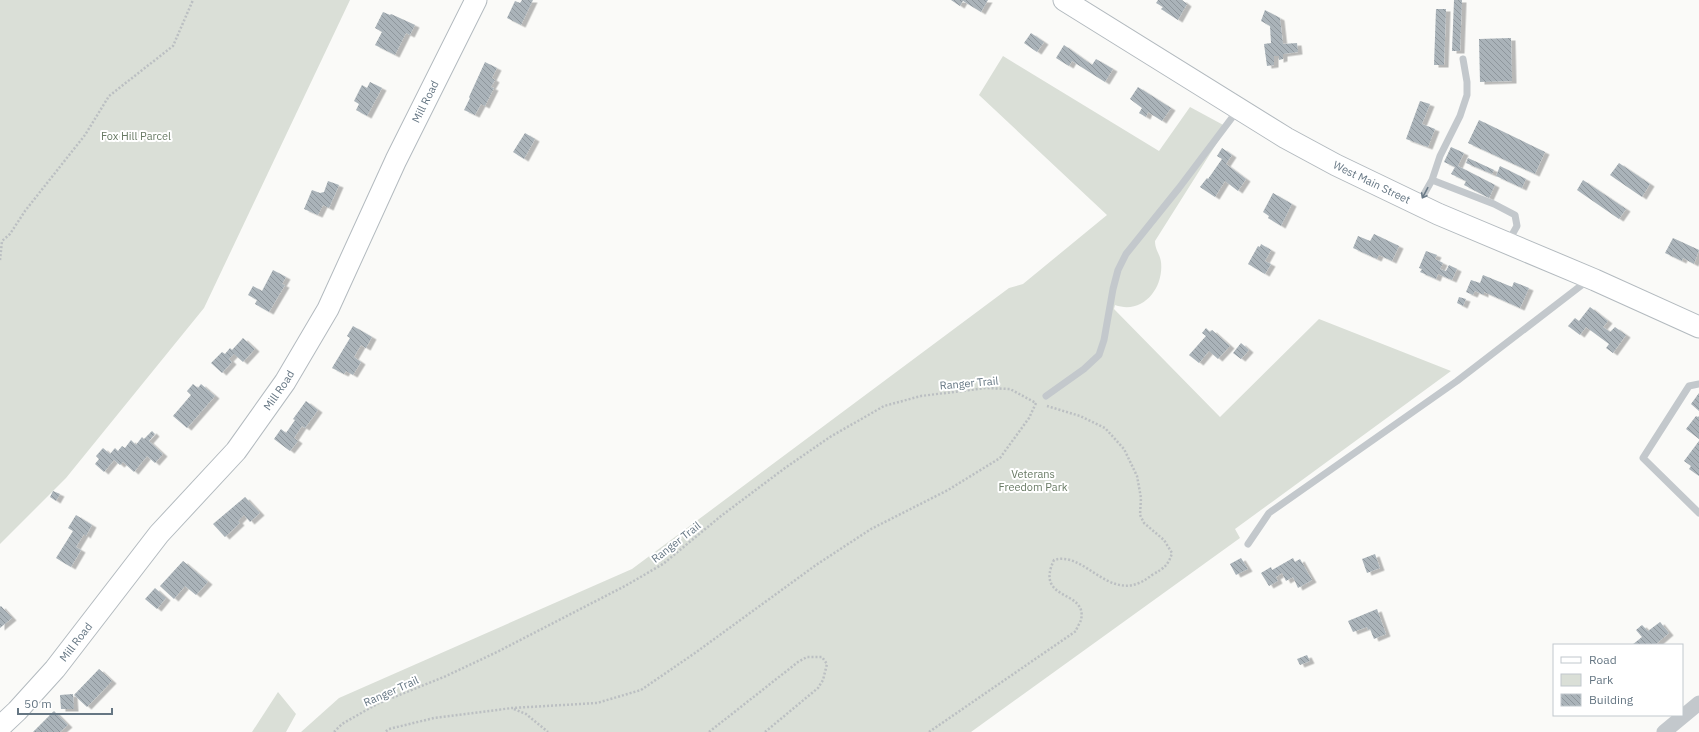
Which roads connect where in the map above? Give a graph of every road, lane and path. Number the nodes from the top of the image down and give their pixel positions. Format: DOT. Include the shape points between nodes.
graph roads {
  1 [pos="193,0"];
  2 [pos="476,0"];
  3 [pos="1064,0"];
  4 [pos="1463,60"];
  5 [pos="1239,109"];
  6 [pos="1432,180"];
  7 [pos="1418,205"];
  8 [pos="1508,244"];
  9 [pos="0,260"];
  10 [pos="1590,278"];
  11 [pos="1699,327"];
  12 [pos="1699,384"];
  13 [pos="1046,396"];
  14 [pos="1036,403"];
  15 [pos="1699,513"];
  16 [pos="1248,544"];
  17 [pos="1699,703"];
  18 [pos="512,708"];
  19 [pos="0,727"];
  20 [pos="334,732"];
  21 [pos="385,732"];
  22 [pos="548,732"];
  23 [pos="709,732"];
  24 [pos="765,732"];
  25 [pos="928,732"];
  26 [pos="1664,732"];
  1 -- 9 [label="path" via="173,46 109,96 85,135 2,241"];
  2 -- 19 [label="street, Mill Road" via="396,160 328,309 285,382 236,451 159,534 55,669"];
  3 -- 5 [label="street, West Main Street"];
  4 -- 6 [label="lane" via="1467,95"];
  5 -- 7 [label="street, West Main Street" via="1317,155"];
  5 -- 13 [label="lane" via="1126,254 1116,276 1099,355"];
  6 -- 7 [label="lane, one-way"];
  6 -- 8 [label="lane" via="1515,215 1517,226"];
  7 -- 8 [label="street, West Main Street"];
  8 -- 10 [label="street, West Main Street"];
  10 -- 11 [label="street, West Main Street"];
  10 -- 16 [label="lane" via="1457,381 1269,514"];
  12 -- 15 [label="lane" via="1689,386 1642,458"];
  13 -- 14 [label="path"];
  14 -- 18 [label="path" via="1029,418 1000,458 948,490 865,533 641,690 597,703"];
  14 -- 20 [label="path, Ranger Trail" via="1010,389 985,388 921,396 884,406 830,437 785,468 663,564 497,652 377,704 342,724"];
  14 -- 25 [label="path, Ranger Trail" via="1080,416 1105,428 1124,449 1137,476 1141,498 1140,515 1144,523 1168,546 1172,553 1169,563 1139,583 1127,586 1114,584 1071,560 1054,560 1049,578 1052,587 1075,602 1080,610 1081,619 1076,631"];
  17 -- 26 [label="street"];
  18 -- 21 [label="path" via="434,718 389,728"];
  18 -- 22 [label="path" via="526,714"];
  23 -- 24 [label="path" via="798,662 807,657 822,657 827,664 818,688"];
}
